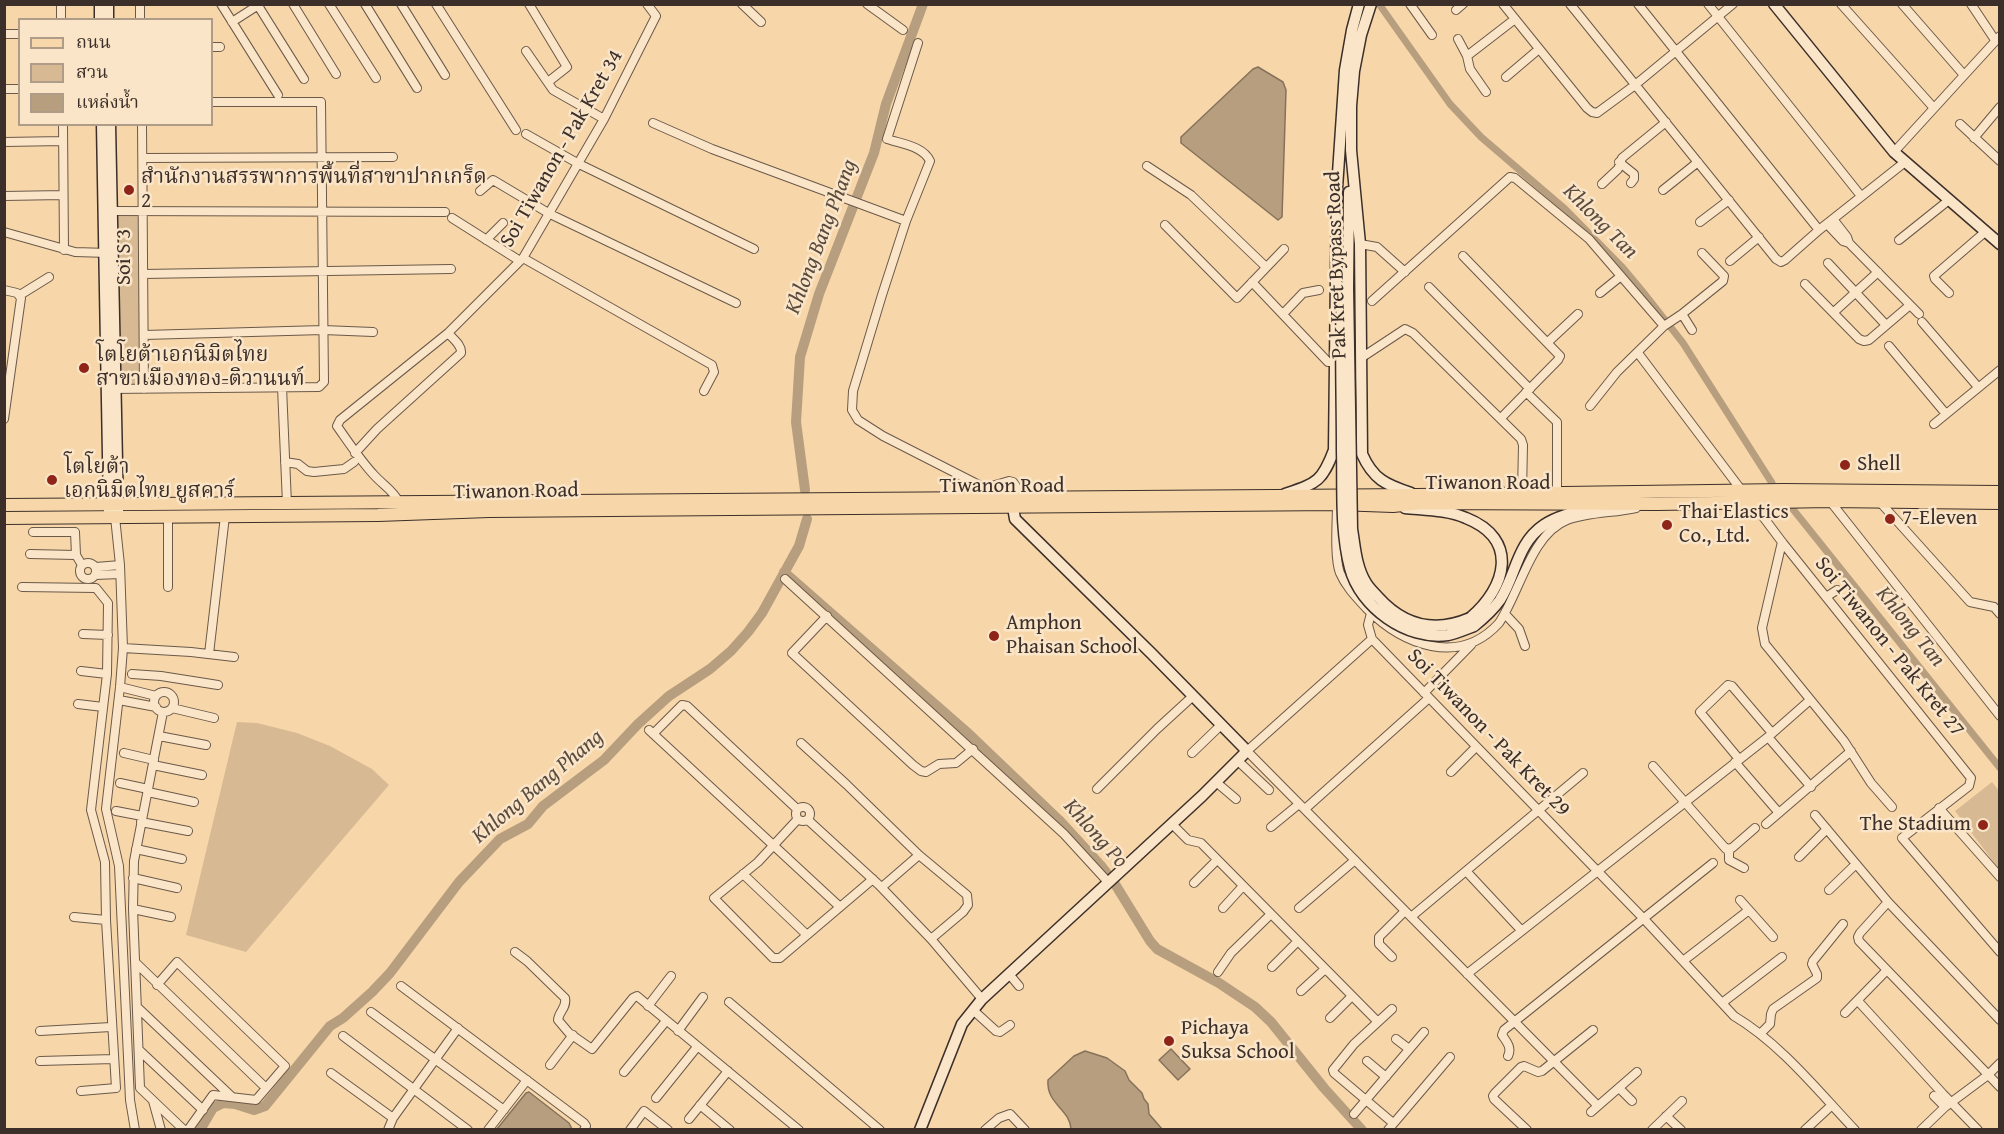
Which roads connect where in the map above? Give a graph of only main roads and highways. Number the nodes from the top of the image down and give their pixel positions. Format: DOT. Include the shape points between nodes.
graph roads {
  1 [pos="1371,4"];
  2 [pos="1774,4"];
  3 [pos="1359,5"];
  4 [pos="102,126"];
  5 [pos="110,126"];
  6 [pos="1351,150"];
  7 [pos="1339,155"];
  8 [pos="108,211"];
  9 [pos="2000,244"];
  10 [pos="1345,289"];
  11 [pos="1334,444"];
  12 [pos="1362,454"];
  13 [pos="2000,492"];
  14 [pos="1416,495"];
  15 [pos="1281,496"];
  16 [pos="1015,502"];
  17 [pos="1615,503"];
  18 [pos="2000,503"];
  19 [pos="113,504"];
  20 [pos="4,506"];
  21 [pos="490,506"];
  22 [pos="1392,506"];
  23 [pos="114,517"];
  24 [pos="4,518"];
  25 [pos="1472,622"];
  26 [pos="920,1130"];
  1 -- 6 [label="main road, Pak Kret Bypass Road" via="1360,35 1354,71"];
  2 -- 9 [label="main road" via="1894,152"];
  3 -- 7 [label="main road, Pak Kret Bypass Road" via="1345,70"];
  4 -- 8 [label="main road"];
  5 -- 8 [label="main road"];
  6 -- 10 [label="main road"];
  6 -- 12 [label="main road, Pak Kret Bypass Road" via="1360,244"];
  7 -- 10 [label="main road"];
  7 -- 11 [label="main road, Pak Kret Bypass Road"];
  8 -- 19 [label="main road"];
  10 -- 25 [label="main road, bridge" via="1352,530 1358,566 1366,584 1399,616 1431,626"];
  11 -- 12 [label="main road" via="1340,457 1348,462"];
  11 -- 15 [label="main road, Pak Kret Bypass Road" via="1326,472 1313,484"];
  12 -- 14 [label="main road" via="1376,477"];
  13 -- 14 [label="main road, Tiwanon Road"];
  14 -- 15 [label="main road, Tiwanon Road"];
  15 -- 16 [label="main road, Tiwanon Road"];
  16 -- 21 [label="main road, Tiwanon Road"];
  16 -- 21 [label="main road, Tiwanon Road" via="994,498"];
  16 -- 22 [label="main road, Tiwanon Road"];
  16 -- 26 [label="main road" via="1015,519 1247,751 982,999 962,1024"];
  17 -- 18 [label="main road, Tiwanon Road"];
  17 -- 22 [label="main road, Tiwanon Road"];
  17 -- 25 [label="main road" via="1561,517 1538,530 1519,555 1500,599 1488,614"];
  19 -- 20 [label="main road, Tiwanon Road"];
  19 -- 21 [label="main road, Tiwanon Road" via="399,502"];
  19 -- 23 [label="main road"];
  21 -- 23 [label="main road, Tiwanon Road" via="378,515"];
  22 -- 25 [label="main road" via="1466,518 1482,526 1496,541 1502,561 1499,582"];
  23 -- 24 [label="main road, Tiwanon Road"];
}
